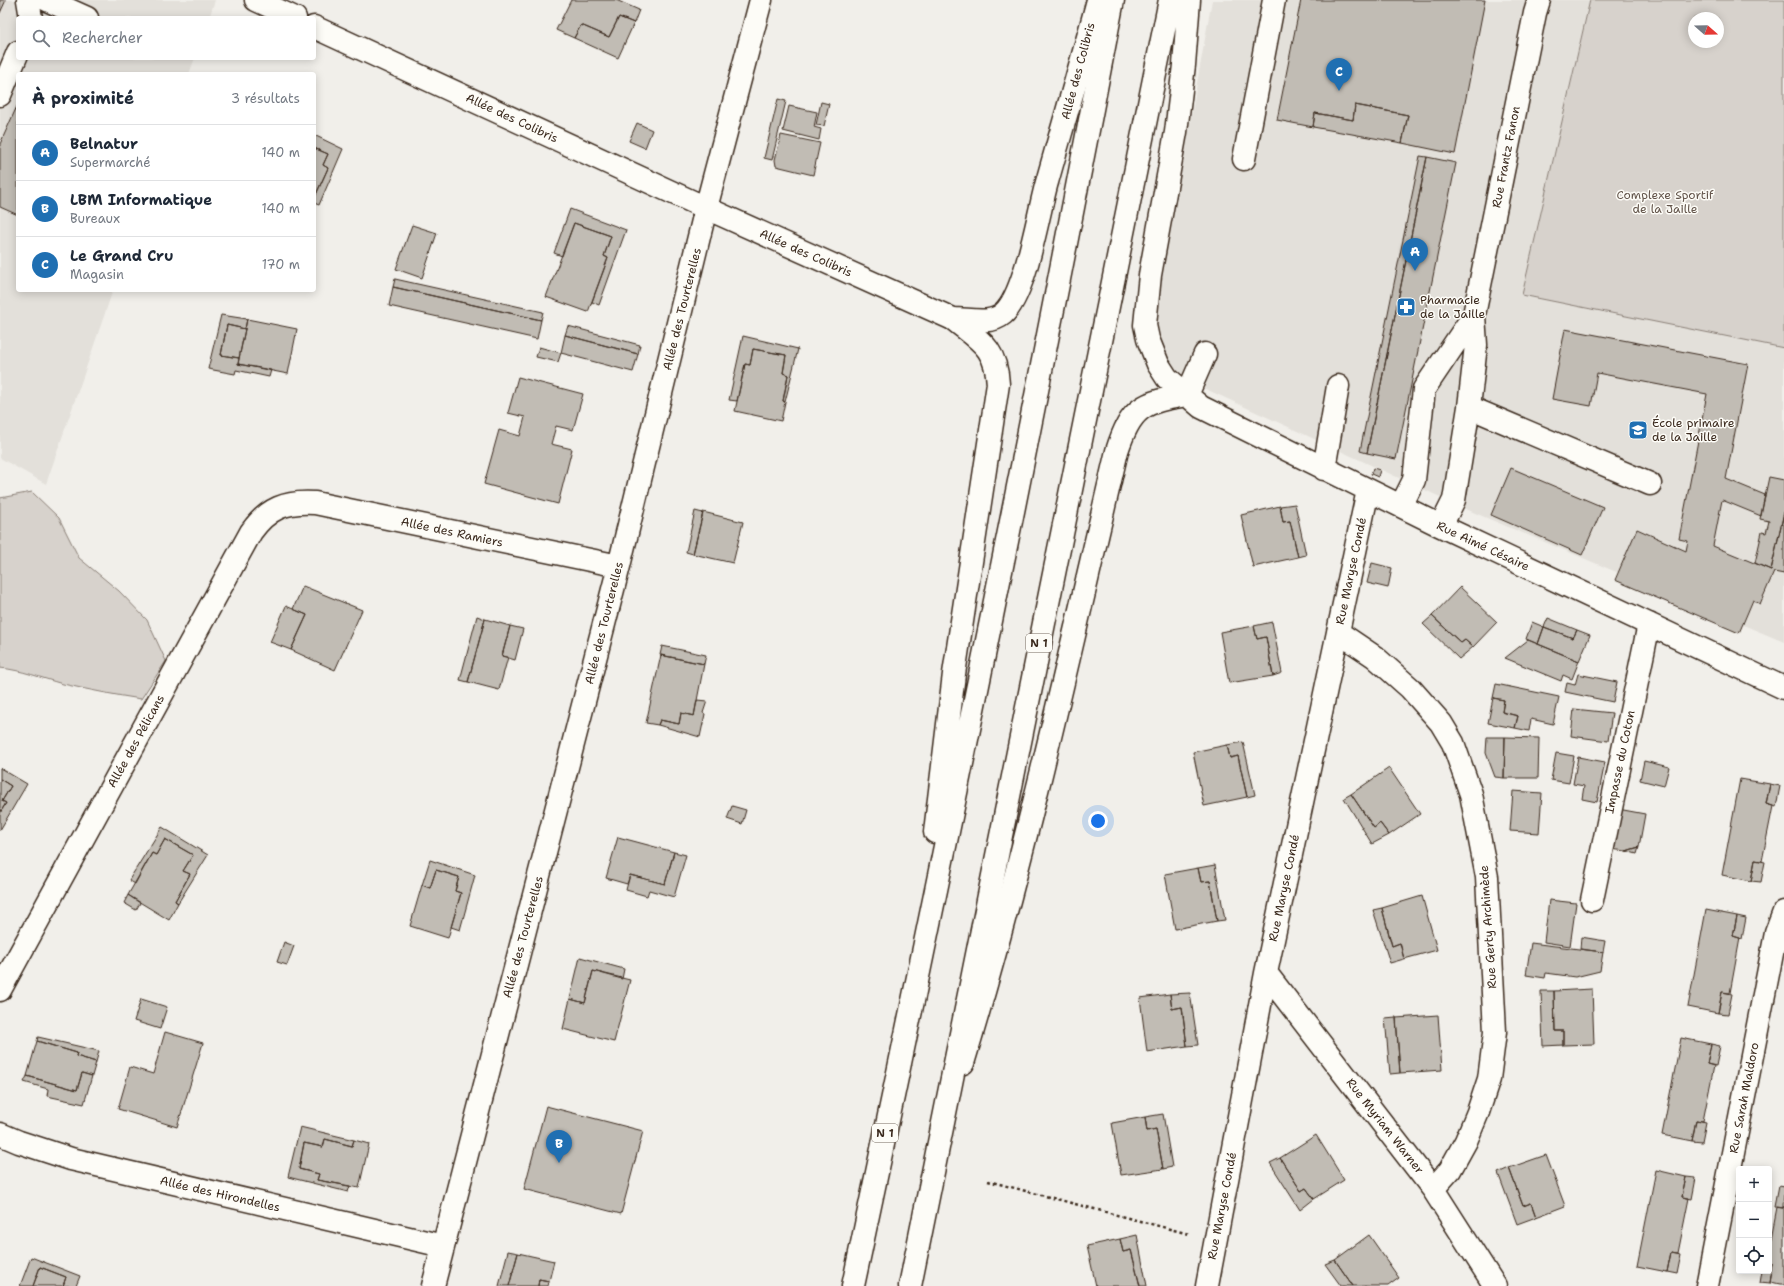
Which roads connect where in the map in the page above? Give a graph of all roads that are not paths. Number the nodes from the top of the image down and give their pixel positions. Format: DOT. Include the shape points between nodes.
graph roads {
  1 [pos="28,0"];
  2 [pos="47,0"];
  3 [pos="256,0"];
  4 [pos="761,0"];
  5 [pos="1098,0"];
  6 [pos="1113,0"];
  7 [pos="1170,0"];
  8 [pos="1189,0"];
  9 [pos="1274,0"];
  10 [pos="1539,0"];
  11 [pos="31,16"];
  12 [pos="83,16"];
  13 [pos="291,16"];
  14 [pos="316,28"];
  15 [pos="16,57"];
  16 [pos="0,95"];
  17 [pos="1244,160"];
  18 [pos="706,208"];
  19 [pos="1474,315"];
  20 [pos="953,319"];
  21 [pos="1205,354"];
  22 [pos="1338,386"];
  23 [pos="1187,395"];
  24 [pos="1469,407"];
  25 [pos="1324,469"];
  26 [pos="1650,484"];
  27 [pos="1368,490"];
  28 [pos="285,505"];
  29 [pos="1401,506"];
  30 [pos="1441,526"];
  31 [pos="619,566"];
  32 [pos="1649,624"];
  33 [pos="1338,632"];
  34 [pos="1784,688"];
  35 [pos="1592,900"];
  36 [pos="1784,912"];
  37 [pos="1266,973"];
  38 [pos="918,981"];
  39 [pos="0,990"];
  40 [pos="0,1134"];
  41 [pos="934,1160"];
  42 [pos="1433,1189"];
  43 [pos="443,1246"];
  44 [pos="434,1286"];
  45 [pos="853,1286"];
  46 [pos="910,1286"];
  47 [pos="1207,1286"];
  48 [pos="1495,1286"];
  49 [pos="1707,1286"];
  1 -- 11 [label="main road"];
  2 -- 12 [label="main road"];
  3 -- 13 [label="main road"];
  4 -- 18 [label="main road, Allée des Tourterelles"];
  5 -- 20 [label="main road, Allée des Colibris" via="1020,287 1008,309 993,320"];
  6 -- 38 [label="main road, N 1" via="1048,340"];
  7 -- 41 [label="main road, N 1"];
  8 -- 23 [label="main road, Rue Aimé Césaire" via="1176,132 1150,275 1145,324 1158,364 1167,378"];
  9 -- 17 [label="main road"];
  10 -- 19 [label="main road, Rue Frantz Fanon"];
  14 -- 18 [label="main road, Allée des Colibris"];
  15 -- 16 [label="main road"];
  18 -- 20 [label="main road, Allée des Colibris"];
  18 -- 31 [label="main road, Allée des Tourterelles"];
  19 -- 24 [label="main road, Rue Frantz Fanon" via="1476,345"];
  19 -- 29 [label="main road, Rue Frantz Fanon" via="1424,389 1414,480"];
  20 -- 38 [label="main road" via="988,349 995,364 998,384 954,674"];
  21 -- 23 [label="main road"];
  22 -- 25 [label="main road"];
  23 -- 25 [label="main road, Rue Aimé Césaire" via="1201,407"];
  23 -- 41 [label="main road" via="1159,399 1147,404 1130,419 1123,430 1000,934 981,1007"];
  24 -- 26 [label="main road"];
  24 -- 30 [label="main road, Rue Frantz Fanon" via="1454,500"];
  25 -- 27 [label="main road, Rue Aimé Césaire"];
  27 -- 29 [label="main road, Rue Aimé Césaire"];
  27 -- 33 [label="main road, Rue Maryse Condé"];
  28 -- 31 [label="main road, Allée des Ramiers" via="298,502 315,503"];
  28 -- 39 [label="main road, Allée des Pélicans" via="264,516 251,532"];
  29 -- 30 [label="main road, Rue Aimé Césaire"];
  30 -- 32 [label="main road, Rue Aimé Césaire"];
  31 -- 43 [label="main road, Allée des Tourterelles"];
  32 -- 34 [label="main road, Rue Aimé Césaire"];
  32 -- 35 [label="main road, Impasse du Coton"];
  33 -- 37 [label="main road, Rue Maryse Condé"];
  33 -- 42 [label="main road, Rue Gerty Archimède" via="1375,657 1410,688 1440,723 1453,743 1471,794 1487,877 1495,1032 1489,1079 1466,1141 1450,1170"];
  36 -- 49 [label="main road, Rue Sarah Maldoro" via="1776,933"];
  37 -- 42 [label="main road, Rue Myriam Warner"];
  37 -- 47 [label="main road, Rue Maryse Condé"];
  38 -- 45 [label="main road, N 1"];
  40 -- 43 [label="main road, Allée des Hirondelles" via="71,1159"];
  41 -- 46 [label="main road, N 1"];
  42 -- 48 [label="main road, Rue Myriam Warner"];
  43 -- 44 [label="main road, Allée des Tourterelles"];
}
